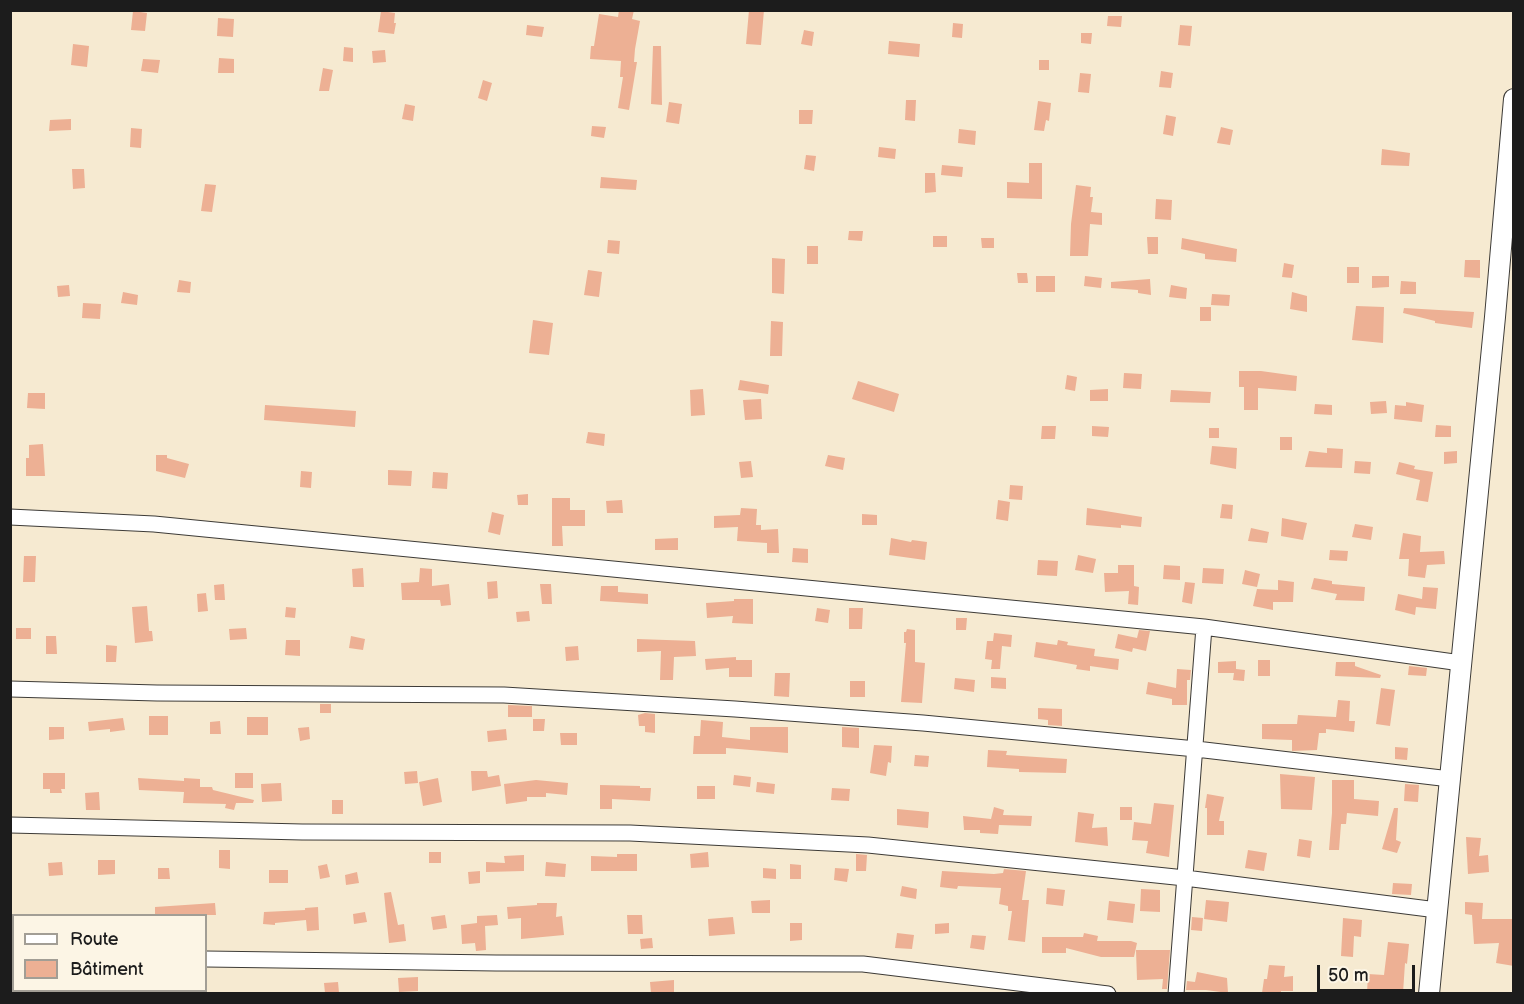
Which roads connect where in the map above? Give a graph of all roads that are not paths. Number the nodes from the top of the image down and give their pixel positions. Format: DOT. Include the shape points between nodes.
graph roads {
  1 [pos="1514,99"];
  2 [pos="10,517"];
  3 [pos="1204,627"];
  4 [pos="1461,663"];
  5 [pos="10,689"];
  6 [pos="1196,749"];
  7 [pos="1450,779"];
  8 [pos="10,825"];
  9 [pos="1185,878"];
  10 [pos="1437,910"];
  11 [pos="207,959"];
  12 [pos="1108,993"];
  13 [pos="1176,993"];
  14 [pos="1429,993"];
  1 -- 4 [label="street"];
  2 -- 3 [label="street" via="154,524"];
  3 -- 4 [label="street"];
  3 -- 6 [label="street"];
  4 -- 7 [label="street"];
  5 -- 6 [label="street" via="504,694 923,723"];
  6 -- 7 [label="street"];
  6 -- 9 [label="street"];
  7 -- 10 [label="street"];
  8 -- 9 [label="street" via="313,832 630,833 868,845"];
  9 -- 10 [label="street"];
  9 -- 13 [label="street"];
  10 -- 14 [label="street"];
  11 -- 12 [label="street" via="863,964"];
}
